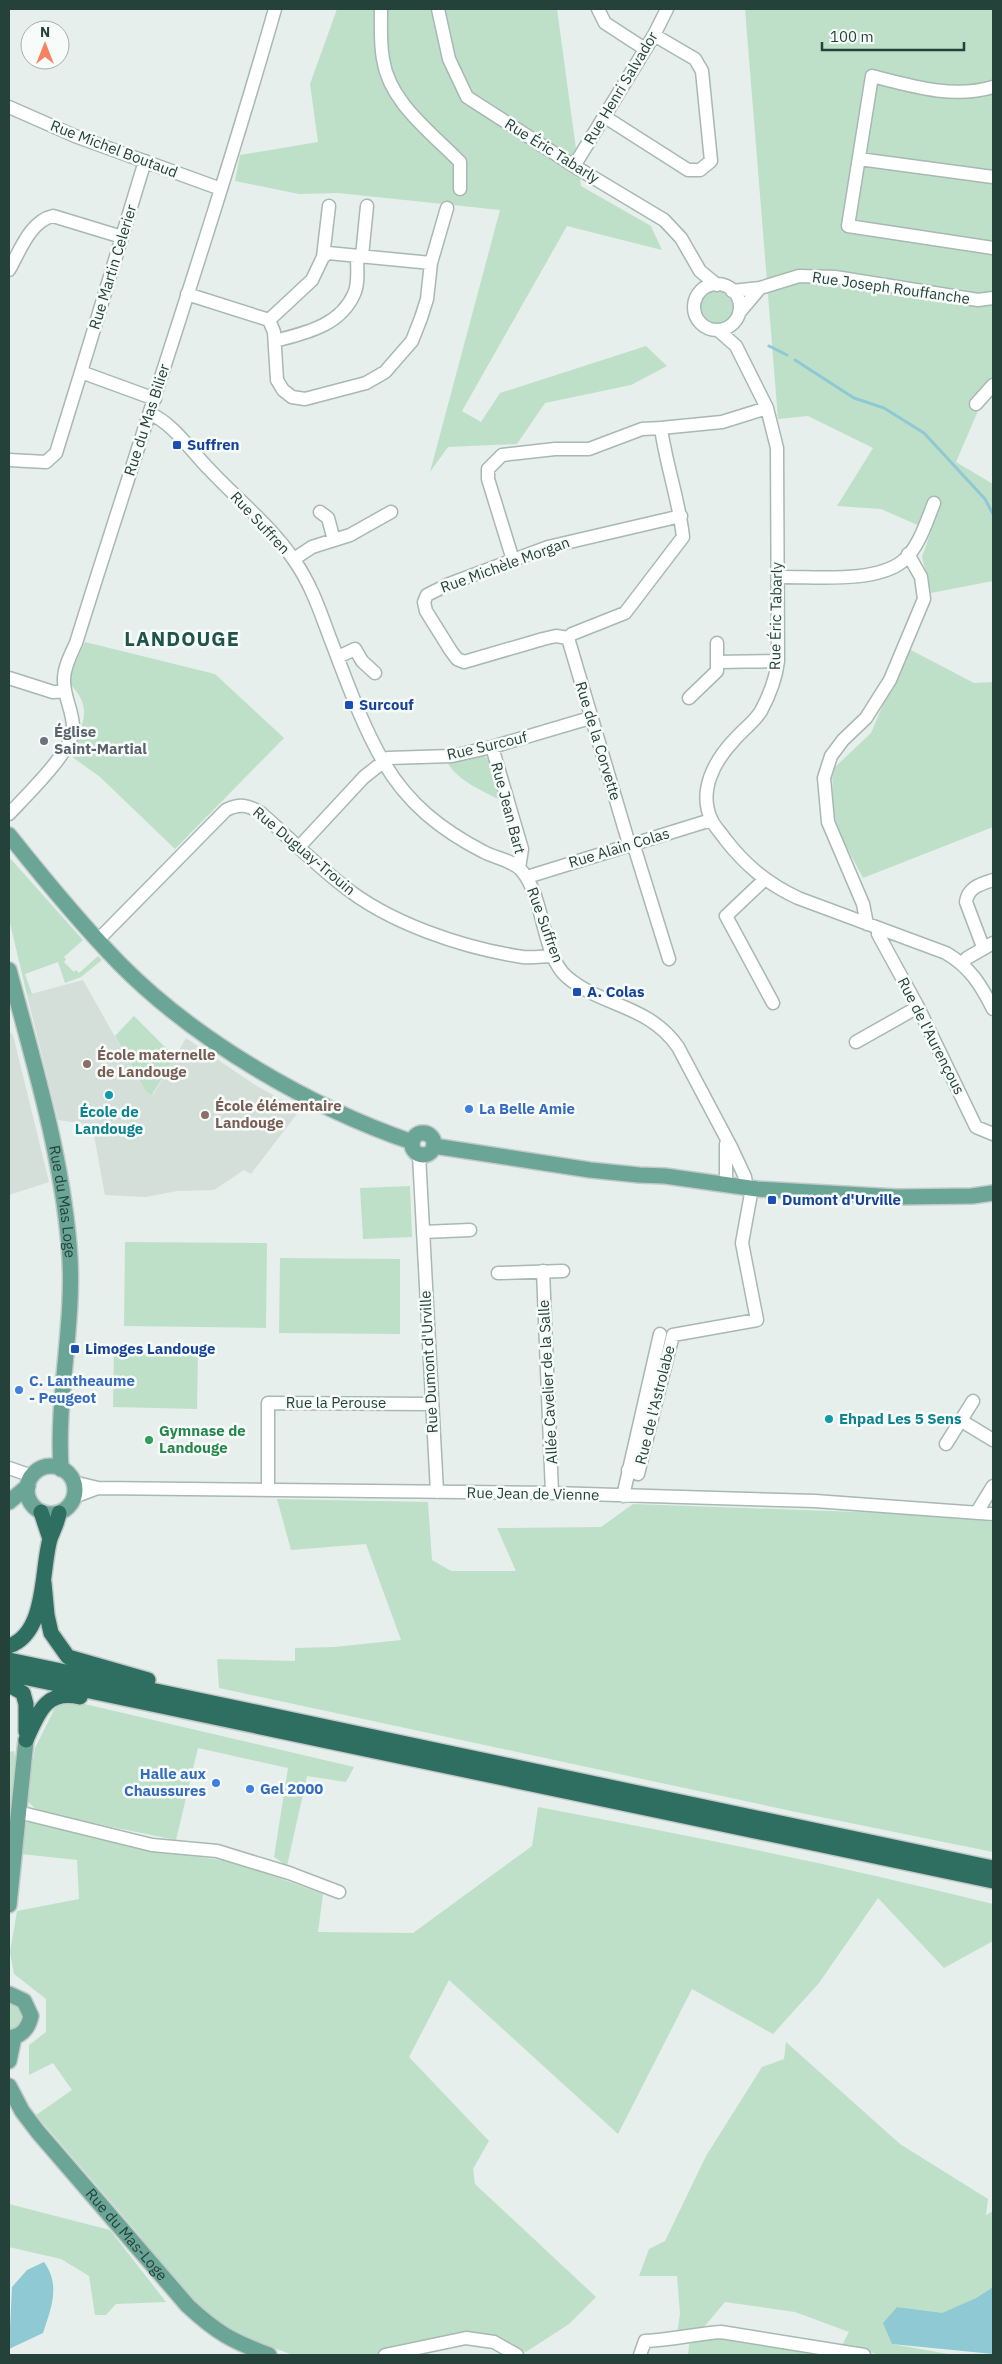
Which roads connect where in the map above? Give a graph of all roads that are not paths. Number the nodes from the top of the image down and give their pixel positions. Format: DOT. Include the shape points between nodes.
graph roads {
  1 [pos="275,9"];
  2 [pos="381,9"];
  3 [pos="438,9"];
  4 [pos="598,9"];
  5 [pos="667,9"];
  6 [pos="654,35"];
  7 [pos="645,49"];
  8 [pos="993,87"];
  9 [pos="9,107"];
  10 [pos="605,117"];
  11 [pos="859,159"];
  12 [pos="145,161"];
  13 [pos="574,166"];
  14 [pos="993,177"];
  15 [pos="221,189"];
  16 [pos="460,189"];
  17 [pos="329,206"];
  18 [pos="367,206"];
  19 [pos="447,208"];
  20 [pos="122,237"];
  21 [pos="993,248"];
  22 [pos="360,256"];
  23 [pos="323,257"];
  24 [pos="431,263"];
  25 [pos="9,270"];
  26 [pos="700,271"];
  27 [pos="718,285"];
  28 [pos="760,288"];
  29 [pos="732,290"];
  30 [pos="187,294"];
  31 [pos="698,295"];
  32 [pos="993,298"];
  33 [pos="737,317"];
  34 [pos="269,320"];
  35 [pos="718,330"];
  36 [pos="274,341"];
  37 [pos="736,346"];
  38 [pos="81,372"];
  39 [pos="993,385"];
  40 [pos="155,399"];
  41 [pos="976,404"];
  42 [pos="767,408"];
  43 [pos="150,414"];
  44 [pos="661,428"];
  45 [pos="9,460"];
  46 [pos="934,503"];
  47 [pos="320,512"];
  48 [pos="391,512"];
  49 [pos="681,516"];
  50 [pos="334,540"];
  51 [pos="908,554"];
  52 [pos="294,559"];
  53 [pos="513,560"];
  54 [pos="778,577"];
  55 [pos="568,638"];
  56 [pos="717,643"];
  57 [pos="338,658"];
  58 [pos="778,661"];
  59 [pos="717,662"];
  60 [pos="375,673"];
  61 [pos="9,678"];
  62 [pos="65,691"];
  63 [pos="689,698"];
  64 [pos="590,718"];
  65 [pos="492,747"];
  66 [pos="383,762"];
  67 [pos="9,814"];
  68 [pos="711,820"];
  69 [pos="9,835"];
  70 [pos="631,844"];
  71 [pos="299,847"];
  72 [pos="523,872"];
  73 [pos="764,880"];
  74 [pos="993,880"];
  75 [pos="872,926"];
  76 [pos="98,940"];
  77 [pos="988,945"];
  78 [pos="553,956"];
  79 [pos="669,959"];
  80 [pos="963,963"];
  81 [pos="9,970"];
  82 [pos="12,998"];
  83 [pos="773,1003"];
  84 [pos="918,1007"];
  85 [pos="993,1009"];
  86 [pos="856,1042"];
  87 [pos="993,1134"];
  88 [pos="726,1139"];
  89 [pos="415,1148"];
  90 [pos="726,1184"];
  91 [pos="750,1188"];
  92 [pos="993,1193"];
  93 [pos="470,1230"];
  94 [pos="423,1232"];
  95 [pos="543,1271"];
  96 [pos="563,1271"];
  97 [pos="498,1273"];
  98 [pos="660,1334"];
  99 [pos="972,1400"];
  100 [pos="431,1404"];
  101 [pos="960,1420"];
  102 [pos="59,1437"];
  103 [pos="993,1440"];
  104 [pos="946,1444"];
  105 [pos="9,1468"];
  106 [pos="61,1469"];
  107 [pos="628,1470"];
  108 [pos="35,1477"];
  109 [pos="993,1486"];
  110 [pos="73,1489"];
  111 [pos="268,1490"];
  112 [pos="437,1492"];
  113 [pos="552,1493"];
  114 [pos="623,1496"];
  115 [pos="10,1502"];
  116 [pos="38,1509"];
  117 [pos="977,1512"];
  118 [pos="58,1513"];
  119 [pos="993,1514"];
  120 [pos="50,1539"];
  121 [pos="44,1583"];
  122 [pos="9,1646"];
  123 [pos="9,1660"];
  124 [pos="9,1674"];
  125 [pos="9,1685"];
  126 [pos="214,1703"];
  127 [pos="148,1704"];
  128 [pos="26,1740"];
  129 [pos="18,1812"];
  130 [pos="993,1868"];
  131 [pos="993,1881"];
  132 [pos="339,1892"];
  133 [pos="9,1905"];
  134 [pos="11,1990"];
  135 [pos="12,2038"];
  136 [pos="9,2061"];
  137 [pos="9,2086"];
  138 [pos="269,2355"];
  139 [pos="385,2355"];
  140 [pos="517,2355"];
  141 [pos="640,2355"];
  142 [pos="864,2355"];
  1 -- 15 [label="street, Rue du Mas Bilier"];
  2 -- 16 [label="street" via="383,60 396,95 460,162"];
  3 -- 13 [label="street, Rue Éric Tabarly" via="449,59 467,97"];
  4 -- 7 [label="street" via="605,22"];
  5 -- 6 [label="street, Rue Henri Salvador"];
  6 -- 7 [label="street, Rue Henri Salvador"];
  6 -- 10 [label="street" via="695,59 702,71 711,161 700,170 688,170"];
  7 -- 10 [label="street, Rue Henri Salvador"];
  8 -- 11 [label="street" via="982,90 925,90 872,76"];
  9 -- 12 [label="street, Rue Michel Boutaud" via="75,136"];
  10 -- 13 [label="street, Rue Henri Salvador"];
  11 -- 14 [label="street"];
  11 -- 21 [label="street" via="848,226"];
  12 -- 15 [label="street, Rue Michel Boutaud"];
  12 -- 20 [label="street, Rue Martin Celerier"];
  13 -- 26 [label="street, Rue Éric Tabarly" via="664,220 681,238"];
  15 -- 30 [label="street, Rue du Mas Bilier"];
  17 -- 23 [label="street"];
  18 -- 22 [label="street"];
  19 -- 24 [label="street"];
  20 -- 25 [label="street" via="53,216 42,218"];
  20 -- 38 [label="street, Rue Martin Celerier"];
  22 -- 23 [label="street" via="328,253"];
  22 -- 24 [label="street"];
  22 -- 36 [label="street" via="355,293 342,312 316,330"];
  23 -- 34 [label="street" via="312,280"];
  24 -- 36 [label="street" via="427,299 412,341 385,372 366,382 305,399 292,397 277,380"];
  26 -- 27 [label="street, Rue Éric Tabarly"];
  26 -- 31 [label="street"];
  27 -- 29 [label="street"];
  27 -- 31 [label="street" via="710,286"];
  28 -- 29 [label="street, Rue Joseph Rouffanche"];
  28 -- 32 [label="street, Rue Joseph Rouffanche" via="798,276 835,277 978,300"];
  28 -- 33 [label="street"];
  29 -- 33 [label="street" via="739,301"];
  30 -- 34 [label="street"];
  30 -- 40 [label="street, Rue du Mas Bilier"];
  31 -- 35 [label="street" via="694,307 698,321"];
  33 -- 35 [label="street" via="724,329"];
  33 -- 37 [label="street, Rue Éric Tabarly"];
  34 -- 36 [label="street"];
  35 -- 37 [label="street, Rue Éric Tabarly"];
  37 -- 42 [label="street, Rue Éric Tabarly"];
  38 -- 40 [label="street"];
  38 -- 45 [label="street, Rue Martin Celerier" via="56,453 46,462"];
  39 -- 41 [label="street"];
  40 -- 43 [label="street, Rue du Mas Bilier"];
  42 -- 44 [label="street" via="722,422"];
  42 -- 54 [label="street, Rue Éric Tabarly" via="777,448"];
  43 -- 52 [label="street, Rue Suffren" via="168,424"];
  43 -- 62 [label="street, Rue du Mas Bilier" via="65,668"];
  44 -- 49 [label="street"];
  44 -- 53 [label="street" via="642,429 589,449 502,455 494,462 488,469 488,479"];
  46 -- 51 [label="street" via="918,542"];
  47 -- 50 [label="street" via="328,518"];
  48 -- 50 [label="street" via="350,536"];
  49 -- 53 [label="street, Rue Michèle Morgan" via="548,547"];
  49 -- 55 [label="street" via="683,537 631,607 625,613"];
  50 -- 52 [label="street" via="312,547"];
  51 -- 54 [label="street" via="883,571 865,576"];
  51 -- 75 [label="street, Rue de l'Aurençous" via="921,577 924,599 890,680 866,718 831,756 824,778 828,822"];
  52 -- 57 [label="street, Rue Suffren" via="314,596"];
  53 -- 55 [label="street, Rue Michèle Morgan" via="427,595 424,602 426,611 450,650 464,662 556,636"];
  54 -- 58 [label="street, Rue Éric Tabarly"];
  55 -- 64 [label="street, Rue de la Corvette"];
  56 -- 59 [label="street"];
  57 -- 60 [label="street" via="355,649"];
  57 -- 66 [label="street, Rue Suffren"];
  58 -- 59 [label="street"];
  58 -- 68 [label="street, Rue Éric Tabarly" via="777,674 760,712 727,747 708,780 706,796"];
  59 -- 63 [label="street" via="717,671"];
  61 -- 62 [label="street" via="53,692"];
  62 -- 67 [label="street, Rue du Mas Bilier" via="73,723 70,741"];
  64 -- 65 [label="street, Rue Surcouf"];
  64 -- 70 [label="street, Rue de la Corvette"];
  65 -- 66 [label="street, Rue Surcouf" via="452,756 398,757"];
  65 -- 72 [label="street, Rue Jean Bart" via="522,849"];
  66 -- 71 [label="street, Rue Surcouf" via="364,777"];
  66 -- 72 [label="street, Rue Suffren" via="413,804 444,830"];
  68 -- 70 [label="street, Rue Alain Colas"];
  68 -- 73 [label="street, Rue Éric Tabarly"];
  69 -- 76 [label="main road"];
  70 -- 72 [label="street, Rue Alain Colas"];
  70 -- 79 [label="street, Rue de la Corvette"];
  71 -- 76 [label="street, Rue Duguay-Trouin" via="261,813 250,806 238,804 226,810"];
  71 -- 78 [label="street, Rue Duguay-Trouin" via="342,885 378,909 420,928 460,942 524,957"];
  72 -- 78 [label="street, Rue Suffren" via="534,890"];
  73 -- 75 [label="street, Rue Éric Tabarly" via="798,898"];
  73 -- 83 [label="street" via="726,916"];
  74 -- 77 [label="street" via="974,887 967,894 966,902"];
  75 -- 80 [label="street, Rue Éric Tabarly" via="946,953"];
  75 -- 84 [label="street, Rue de l'Aurençous"];
  76 -- 89 [label="main road" via="184,1019 231,1053 297,1091"];
  77 -- 80 [label="street"];
  78 -- 88 [label="street, Rue Suffren" via="564,975 578,985 651,1019 667,1031"];
  80 -- 85 [label="street" via="975,976"];
  81 -- 82 [label="main road, Rue du Mas Loge"];
  82 -- 102 [label="main road, Rue du Mas Loge" via="52,1146 69,1246 68,1324"];
  84 -- 86 [label="street"];
  84 -- 87 [label="street, Rue de l'Aurençous" via="976,1127"];
  88 -- 90 [label="street, Rue Suffren"];
  88 -- 91 [label="street, Rue Suffren"];
  89 -- 90 [label="main road" via="430,1153 434,1146 590,1170"];
  89 -- 94 [label="street, Rue Dumont d'Urville"];
  90 -- 91 [label="main road"];
  91 -- 92 [label="main road" via="897,1196"];
  91 -- 107 [label="street, Rue de l'Astrolabe" via="742,1243 758,1320 673,1336 638,1474"];
  93 -- 94 [label="street"];
  94 -- 100 [label="street, Rue Dumont d'Urville"];
  95 -- 96 [label="street"];
  95 -- 97 [label="street"];
  95 -- 113 [label="street, Allée Cavelier de la Salle"];
  98 -- 107 [label="street, Rue de l'Astrolabe"];
  99 -- 101 [label="street"];
  100 -- 111 [label="street, Rue la Perouse" via="268,1403"];
  100 -- 112 [label="street, Rue Dumont d'Urville"];
  101 -- 103 [label="street"];
  101 -- 104 [label="street"];
  102 -- 106 [label="main road, Rue du Mas Loge"];
  102 -- 108 [label="main road, Rue du Mas Loge"];
  105 -- 108 [label="street"];
  106 -- 108 [label="main road"];
  106 -- 110 [label="main road" via="68,1474"];
  107 -- 114 [label="street, Rue de l'Astrolabe"];
  108 -- 115 [label="main road"];
  108 -- 116 [label="main road" via="29,1498"];
  109 -- 117 [label="street"];
  110 -- 111 [label="street, Rue Jean de Vienne"];
  110 -- 118 [label="main road" via="70,1505"];
  111 -- 112 [label="street, Rue Jean de Vienne"];
  112 -- 113 [label="street, Rue Jean de Vienne"];
  113 -- 114 [label="street, Rue Jean de Vienne"];
  114 -- 117 [label="street, Rue Jean de Vienne" via="815,1501"];
  115 -- 116 [label="main road"];
  116 -- 118 [label="main road" via="49,1514"];
  116 -- 120 [label="highway"];
  117 -- 119 [label="street, Rue Jean de Vienne"];
  118 -- 120 [label="highway"];
  120 -- 121 [label="highway"];
  121 -- 122 [label="highway" via="25,1638"];
  121 -- 126 [label="highway" via="51,1633 68,1657 196,1692"];
  123 -- 126 [label="highway"];
  124 -- 127 [label="highway"];
  125 -- 128 [label="highway" via="23,1693"];
  126 -- 130 [label="highway"];
  127 -- 128 [label="highway" via="114,1704 59,1696 48,1701 39,1711"];
  127 -- 131 [label="highway"];
  128 -- 129 [label="main road"];
  129 -- 132 [label="street" via="152,1845 217,1851"];
  129 -- 133 [label="main road"];
  134 -- 135 [label="main road" via="27,2004 30,2016 25,2030"];
  135 -- 136 [label="main road"];
  137 -- 138 [label="main road, Rue du Mas-Loge" via="38,2132 188,2306 211,2328 236,2343"];
  139 -- 140 [label="street" via="466,2338 494,2342"];
  141 -- 142 [label="street" via="645,2341 721,2332"];
}
